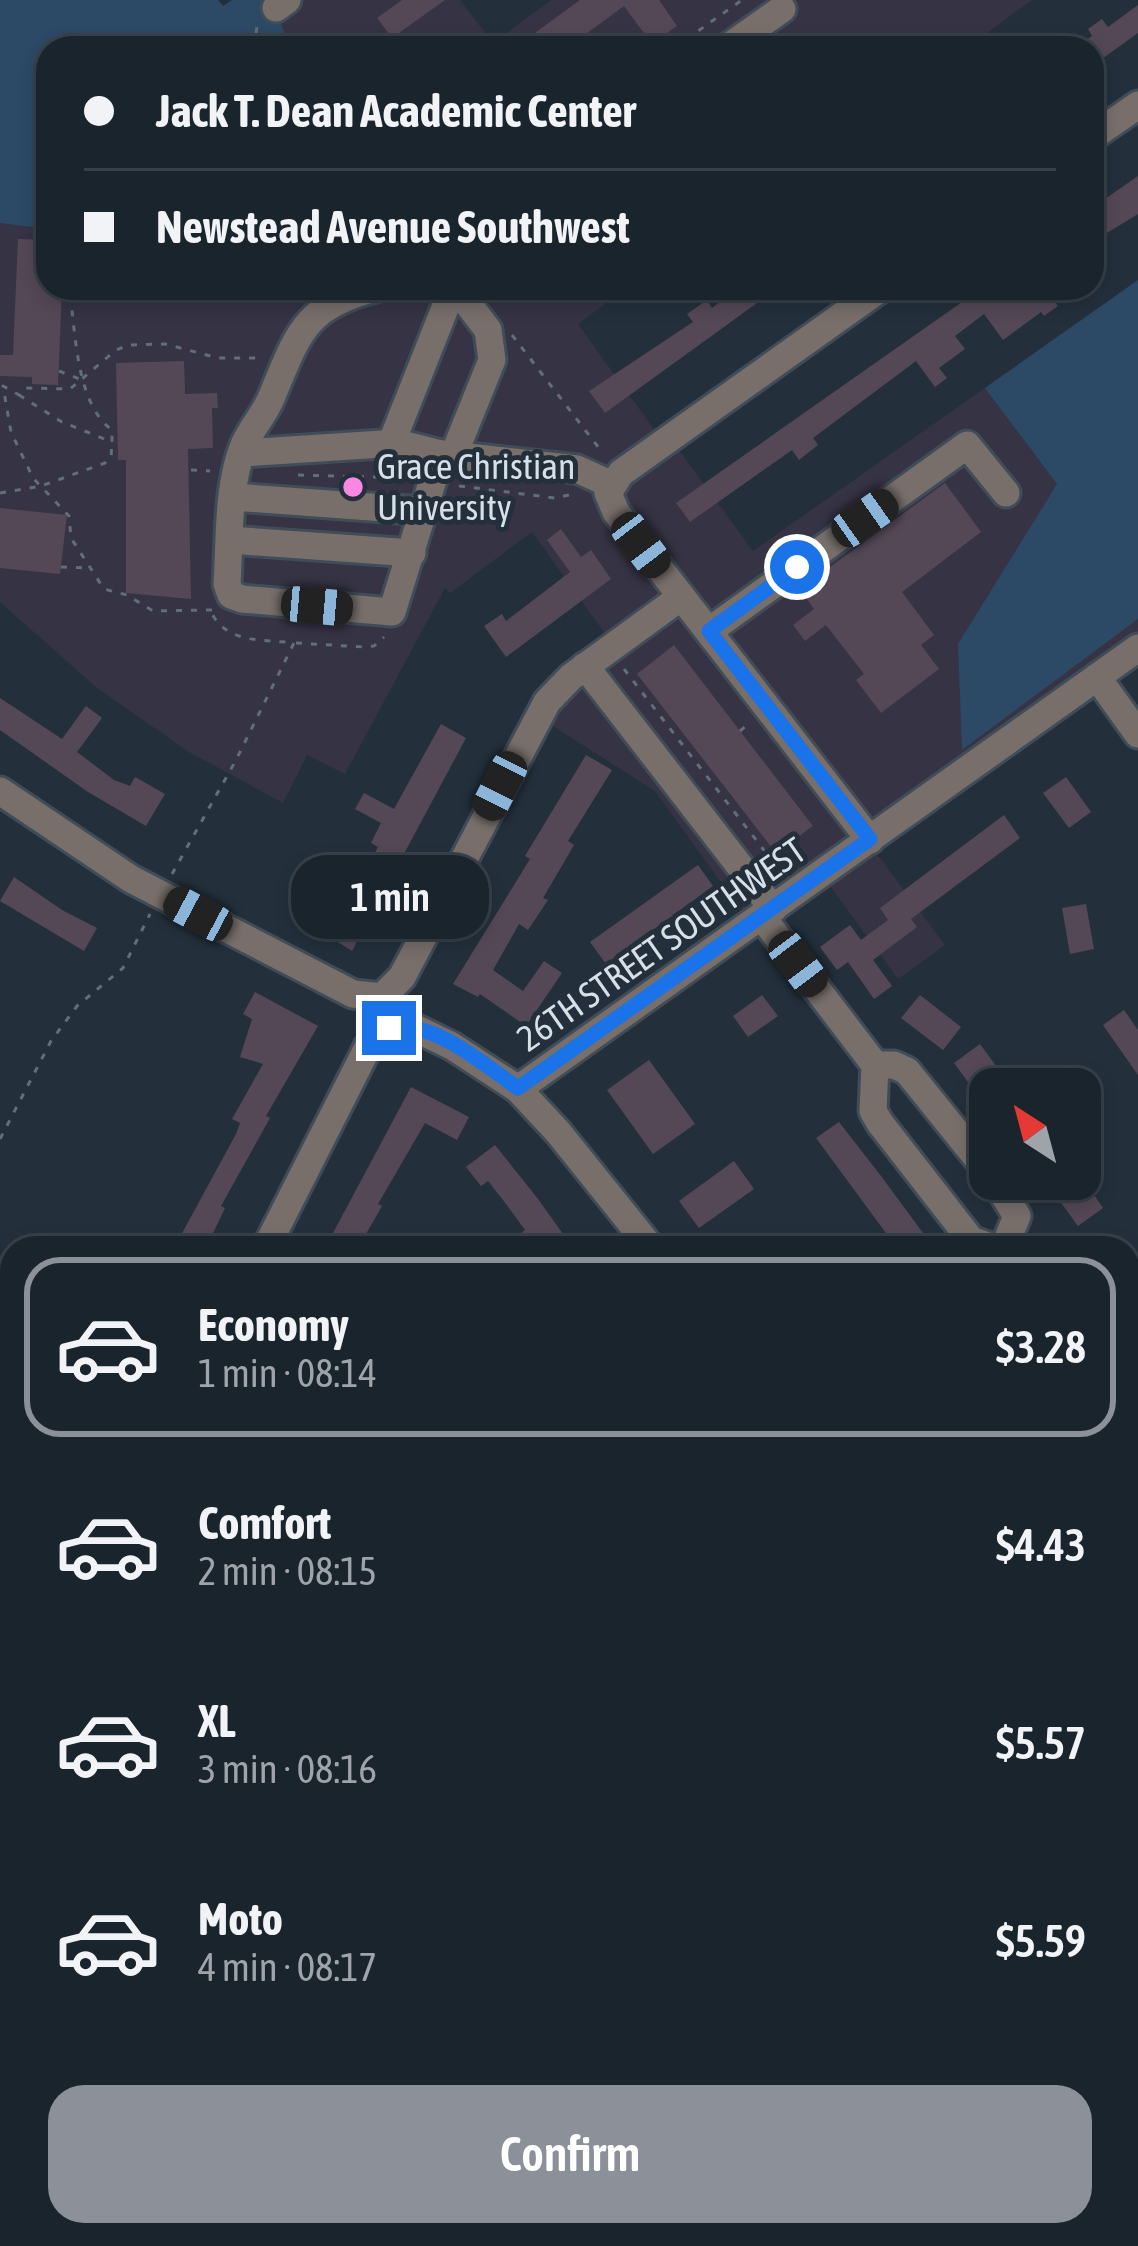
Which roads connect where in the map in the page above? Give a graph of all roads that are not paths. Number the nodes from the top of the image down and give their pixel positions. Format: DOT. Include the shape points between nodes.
graph roads {
  1 [pos="782,9"];
  2 [pos="744,36"];
  3 [pos="1138,105"];
  4 [pos="1104,129"];
  5 [pos="343,300"];
  6 [pos="449,300"];
  7 [pos="464,300"];
  8 [pos="864,300"];
  9 [pos="392,444"];
  10 [pos="448,454"];
  11 [pos="237,474"];
  12 [pos="609,487"];
  13 [pos="1006,493"];
  14 [pos="424,511"];
  15 [pos="230,540"];
  16 [pos="412,553"];
  17 [pos="681,597"];
  18 [pos="709,631"];
  19 [pos="1138,648"];
  20 [pos="586,666"];
  21 [pos="1097,677"];
  22 [pos="1138,734"];
  23 [pos="0,791"];
  24 [pos="870,839"];
  25 [pos="768,913"];
  26 [pos="875,1065"];
  27 [pos="518,1088"];
  28 [pos="969,1148"];
  29 [pos="1007,1200"];
  30 [pos="272,1236"];
  31 [pos="641,1236"];
  32 [pos="968,1236"];
  33 [pos="1011,1236"];
  1 -- 2 [label="street"];
  3 -- 4 [label="street"];
  5 -- 11 [label="street" via="302,328"];
  6 -- 9 [label="street"];
  7 -- 10 [label="street" via="488,330 492,360"];
  8 -- 12 [label="street"];
  9 -- 10 [label="street"];
  9 -- 11 [label="street"];
  10 -- 12 [label="street" via="577,469"];
  10 -- 14 [label="street"];
  11 -- 14 [label="street"];
  11 -- 15 [label="street"];
  12 -- 17 [label="street" via="616,512"];
  13 -- 18 [label="street" via="967,445"];
  14 -- 16 [label="street"];
  15 -- 16 [label="street"];
  15 -- 16 [label="street" via="227,590 236,598 392,612"];
  17 -- 18 [label="street"];
  17 -- 20 [label="street"];
  18 -- 24 [label="street"];
  19 -- 21 [label="street, 26TH STREET SOUTHWEST"];
  20 -- 23 [label="street" via="537,716 402,977 382,997 359,997 131,879"];
  20 -- 25 [label="street"];
  21 -- 22 [label="street"];
  21 -- 24 [label="street, 26TH STREET SOUTHWEST"];
  24 -- 25 [label="street, 26TH STREET SOUTHWEST"];
  25 -- 26 [label="street"];
  25 -- 27 [label="street, 26TH STREET SOUTHWEST"];
  26 -- 28 [label="street" via="907,1071"];
  26 -- 32 [label="street" via="880,1124"];
  27 -- 30 [label="street" via="424,1030 389,1028 368,1047"];
  27 -- 31 [label="street"];
  29 -- 33 [label="street" via="1017,1216"];
}
